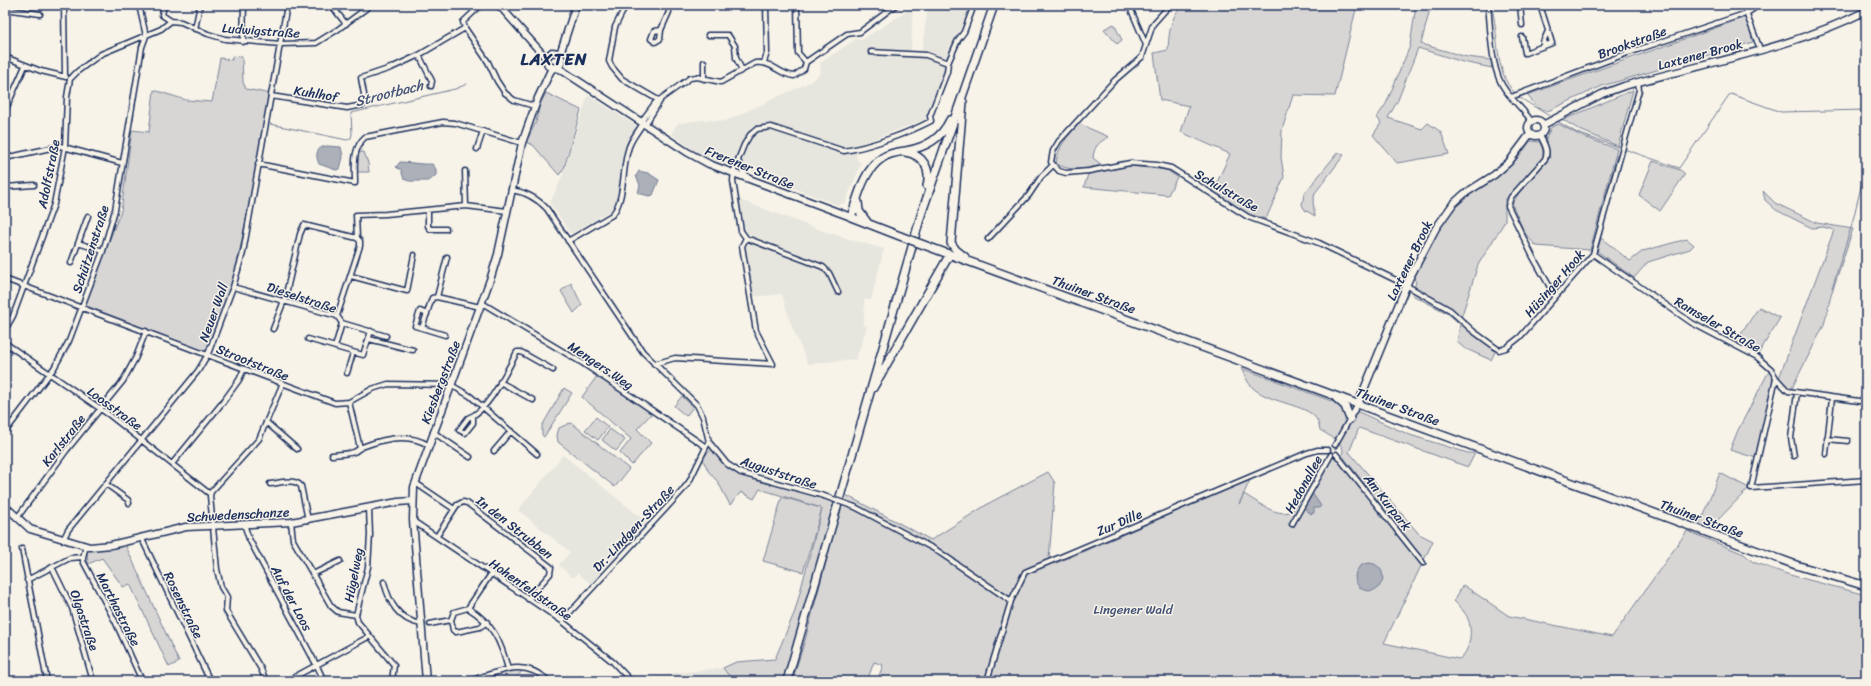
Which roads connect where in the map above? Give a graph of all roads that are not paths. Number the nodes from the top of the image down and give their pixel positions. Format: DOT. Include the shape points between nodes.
graph roads {
  1 [pos="64,5"];
  2 [pos="139,5"];
  3 [pos="164,5"];
  4 [pos="200,5"];
  5 [pos="244,5"];
  6 [pos="287,5"];
  7 [pos="331,5"];
  8 [pos="371,5"];
  9 [pos="481,5"];
  10 [pos="500,5"];
  11 [pos="576,5"];
  12 [pos="626,5"];
  13 [pos="668,5"];
  14 [pos="766,5"];
  15 [pos="797,5"];
  16 [pos="896,5"];
  17 [pos="974,5"];
  18 [pos="994,5"];
  19 [pos="1129,5"];
  20 [pos="1170,5"];
  21 [pos="1488,5"];
  22 [pos="1520,5"];
  23 [pos="1540,5"];
  24 [pos="1743,5"];
  25 [pos="1759,5"];
  26 [pos="5,9"];
  27 [pos="1866,11"];
  28 [pos="1747,13"];
  29 [pos="40,14"];
  30 [pos="171,21"];
  31 [pos="346,24"];
  32 [pos="1522,25"];
  33 [pos="465,28"];
  34 [pos="196,29"];
  35 [pos="661,30"];
  36 [pos="708,35"];
  37 [pos="146,36"];
  38 [pos="1522,37"];
  39 [pos="243,42"];
  40 [pos="281,44"];
  41 [pos="1146,45"];
  42 [pos="1760,49"];
  43 [pos="871,52"];
  44 [pos="419,55"];
  45 [pos="551,56"];
  46 [pos="5,57"];
  47 [pos="704,62"];
  48 [pos="764,62"];
  49 [pos="806,62"];
  50 [pos="561,63"];
  51 [pos="948,63"];
  52 [pos="25,66"];
  53 [pos="554,68"];
  54 [pos="742,70"];
  55 [pos="65,76"];
  56 [pos="70,79"];
  57 [pos="704,79"];
  58 [pos="967,80"];
  59 [pos="1638,82"];
  60 [pos="431,86"];
  61 [pos="585,86"];
  62 [pos="271,96"];
  63 [pos="1512,96"];
  64 [pos="538,98"];
  65 [pos="660,101"];
  66 [pos="959,104"];
  67 [pos="534,106"];
  68 [pos="5,111"];
  69 [pos="1532,122"];
  70 [pos="643,124"];
  71 [pos="1543,125"];
  72 [pos="483,132"];
  73 [pos="1530,134"];
  74 [pos="1540,136"];
  75 [pos="522,143"];
  76 [pos="65,147"];
  77 [pos="477,149"];
  78 [pos="901,152"];
  79 [pos="5,158"];
  80 [pos="738,160"];
  81 [pos="122,163"];
  82 [pos="258,164"];
  83 [pos="1053,165"];
  84 [pos="465,171"];
  85 [pos="734,175"];
  86 [pos="753,182"];
  87 [pos="34,184"];
  88 [pos="5,187"];
  89 [pos="511,190"];
  90 [pos="858,198"];
  91 [pos="466,206"];
  92 [pos="428,210"];
  93 [pos="507,211"];
  94 [pos="922,212"];
  95 [pos="88,216"];
  96 [pos="851,217"];
  97 [pos="868,224"];
  98 [pos="446,229"];
  99 [pos="356,238"];
  100 [pos="746,238"];
  101 [pos="988,239"];
  102 [pos="568,241"];
  103 [pos="78,243"];
  104 [pos="951,243"];
  105 [pos="103,251"];
  106 [pos="942,251"];
  107 [pos="950,254"];
  108 [pos="1593,254"];
  109 [pos="414,255"];
  110 [pos="447,257"];
  111 [pos="970,261"];
  112 [pos="71,264"];
  113 [pos="351,276"];
  114 [pos="5,279"];
  115 [pos="24,286"];
  116 [pos="1406,286"];
  117 [pos="233,287"];
  118 [pos="838,292"];
  119 [pos="1555,296"];
  120 [pos="437,297"];
  121 [pos="284,301"];
  122 [pos="481,305"];
  123 [pos="82,307"];
  124 [pos="427,314"];
  125 [pos="337,316"];
  126 [pos="342,323"];
  127 [pos="422,328"];
  128 [pos="5,330"];
  129 [pos="272,330"];
  130 [pos="146,331"];
  131 [pos="371,331"];
  132 [pos="445,335"];
  133 [pos="386,336"];
  134 [pos="308,339"];
  135 [pos="369,339"];
  136 [pos="5,343"];
  137 [pos="335,347"];
  138 [pos="413,350"];
  139 [pos="353,353"];
  140 [pos="208,354"];
  141 [pos="654,364"];
  142 [pos="244,369"];
  143 [pos="553,370"];
  144 [pos="49,374"];
  145 [pos="347,374"];
  146 [pos="1776,378"];
  147 [pos="500,382"];
  148 [pos="282,385"];
  149 [pos="451,385"];
  150 [pos="1797,393"];
  151 [pos="1333,395"];
  152 [pos="1832,398"];
  153 [pos="533,400"];
  154 [pos="867,401"];
  155 [pos="349,402"];
  156 [pos="1866,402"];
  157 [pos="1358,404"];
  158 [pos="483,407"];
  159 [pos="100,409"];
  160 [pos="473,418"];
  161 [pos="1350,419"];
  162 [pos="266,422"];
  163 [pos="511,431"];
  164 [pos="5,432"];
  165 [pos="434,432"];
  166 [pos="1827,439"];
  167 [pos="142,440"];
  168 [pos="1848,441"];
  169 [pos="709,442"];
  170 [pos="428,445"];
  171 [pos="1335,445"];
  172 [pos="706,447"];
  173 [pos="360,448"];
  174 [pos="297,449"];
  175 [pos="1328,450"];
  176 [pos="494,451"];
  177 [pos="537,454"];
  178 [pos="1331,454"];
  179 [pos="1336,454"];
  180 [pos="1826,454"];
  181 [pos="332,455"];
  182 [pos="1794,456"];
  183 [pos="470,457"];
  184 [pos="172,464"];
  185 [pos="1866,480"];
  186 [pos="106,484"];
  187 [pos="270,484"];
  188 [pos="417,484"];
  189 [pos="210,494"];
  190 [pos="412,501"];
  191 [pos="129,503"];
  192 [pos="5,506"];
  193 [pos="368,508"];
  194 [pos="454,509"];
  195 [pos="17,518"];
  196 [pos="308,520"];
  197 [pos="413,520"];
  198 [pos="291,522"];
  199 [pos="244,524"];
  200 [pos="1292,524"];
  201 [pos="212,525"];
  202 [pos="437,536"];
  203 [pos="142,537"];
  204 [pos="63,540"];
  205 [pos="86,546"];
  206 [pos="22,549"];
  207 [pos="83,557"];
  208 [pos="340,561"];
  209 [pos="1423,563"];
  210 [pos="52,567"];
  211 [pos="313,574"];
  212 [pos="492,574"];
  213 [pos="27,580"];
  214 [pos="384,582"];
  215 [pos="1866,586"];
  216 [pos="528,599"];
  217 [pos="1011,601"];
  218 [pos="468,608"];
  219 [pos="356,615"];
  220 [pos="451,620"];
  221 [pos="562,621"];
  222 [pos="487,622"];
  223 [pos="421,624"];
  224 [pos="430,624"];
  225 [pos="370,636"];
  226 [pos="317,666"];
  227 [pos="508,669"];
  228 [pos="47,681"];
  229 [pos="94,681"];
  230 [pos="142,681"];
  231 [pos="210,681"];
  232 [pos="266,681"];
  233 [pos="286,681"];
  234 [pos="324,681"];
  235 [pos="392,681"];
  236 [pos="426,681"];
  237 [pos="469,681"];
  238 [pos="549,681"];
  239 [pos="631,681"];
  240 [pos="787,681"];
  241 [pos="987,681"];
  1 -- 55 [label="street"];
  2 -- 37 [label="street, Schützenstraße"];
  3 -- 30 [label="street" via="162,15"];
  4 -- 34 [label="street"];
  5 -- 39 [label="street"];
  6 -- 40 [label="street, Neuer Wall"];
  7 -- 31 [label="street"];
  8 -- 31 [label="street, Ludwigstraße"];
  9 -- 33 [label="street" via="463,22"];
  10 -- 45 [label="street" via="530,39"];
  11 -- 45 [label="street, Kiesbergstraße"];
  12 -- 65 [label="street" via="615,27 609,61 622,79"];
  13 -- 35 [label="street" via="667,19"];
  14 -- 48 [label="street" via="767,53"];
  15 -- 49 [label="street" via="798,53"];
  16 -- 49 [label="street" via="860,32 847,34"];
  17 -- 51 [label="street"];
  18 -- 58 [label="main road"];
  19 -- 41 [label="street"];
  20 -- 41 [label="street" via="1153,24"];
  21 -- 63 [label="street" via="1499,79"];
  22 -- 32 [label="street"];
  23 -- 38 [label="street" via="1552,43 1525,53"];
  24 -- 28 [label="street"];
  25 -- 28 [label="street, Brookstraße"];
  26 -- 29 [label="street"];
  27 -- 42 [label="street, Laxtener Brook" via="1821,31"];
  28 -- 42 [label="street"];
  28 -- 63 [label="street, Brookstraße"];
  30 -- 34 [label="street, Ludwigstraße" via="181,22"];
  30 -- 37 [label="street"];
  31 -- 40 [label="street, Ludwigstraße" via="316,43"];
  33 -- 44 [label="street, Kuhlhof"];
  33 -- 67 [label="street" via="488,62 496,82 504,93 514,100"];
  34 -- 39 [label="street, Ludwigstraße" via="215,37"];
  36 -- 54 [label="street" via="728,35 735,46 736,58"];
  37 -- 56 [label="street" via="101,54"];
  37 -- 81 [label="street, Schützenstraße"];
  39 -- 40 [label="street, Ludwigstraße"];
  40 -- 62 [label="street, Neuer Wall"];
  41 -- 83 [label="street" via="1142,57 1114,81 1059,141 1051,156"];
  42 -- 59 [label="street, Laxtener Brook"];
  43 -- 51 [label="street" via="926,55"];
  44 -- 60 [label="street" via="432,81"];
  44 -- 62 [label="street, Kuhlhof" via="361,78 365,100 363,105 347,108"];
  45 -- 50 [label="street" via="562,59"];
  45 -- 53 [label="street, Frerener Straße"];
  45 -- 64 [label="street, Kiesbergstraße"];
  46 -- 52 [label="street"];
  47 -- 57 [label="street"];
  48 -- 49 [label="street" via="794,76 804,69"];
  48 -- 54 [label="street" via="754,63"];
  50 -- 53 [label="street, Kiesbergstraße"];
  50 -- 61 [label="street, Frerener Straße"];
  51 -- 80 [label="street" via="930,116 931,121 924,125 844,151 778,128 757,129 750,135"];
  52 -- 55 [label="street"];
  52 -- 68 [label="street"];
  53 -- 61 [label="street, Frerener Straße" via="560,69"];
  53 -- 64 [label="street, Kiesbergstraße"];
  54 -- 57 [label="street" via="721,82"];
  55 -- 56 [label="street"];
  56 -- 76 [label="street, Adolfstraße"];
  57 -- 65 [label="street" via="690,78"];
  58 -- 66 [label="main road"];
  58 -- 104 [label="main road" via="960,123"];
  59 -- 71 [label="street, Laxtener Brook" via="1602,94"];
  59 -- 108 [label="street, Hüsinger Hook" via="1639,90"];
  61 -- 70 [label="street, Frerener Straße"];
  62 -- 82 [label="street, Neuer Wall"];
  63 -- 69 [label="street"];
  64 -- 67 [label="street, Kiesbergstraße"];
  65 -- 70 [label="street" via="655,103"];
  66 -- 78 [label="main road" via="938,138 922,147"];
  66 -- 94 [label="main road"];
  67 -- 75 [label="street, Kiesbergstraße"];
  69 -- 71 [label="street" via="1540,122"];
  69 -- 73 [label="street" via="1528,127"];
  70 -- 85 [label="street, Frerener Straße" via="687,152"];
  70 -- 102 [label="street" via="628,148 616,211"];
  71 -- 74 [label="street" via="1544,131"];
  72 -- 75 [label="street"];
  72 -- 77 [label="street"];
  72 -- 82 [label="street" via="448,122 371,135 361,141 355,152 355,183"];
  73 -- 74 [label="street"];
  73 -- 116 [label="street, Laxtener Brook" via="1509,162 1464,194 1445,214 1429,239"];
  74 -- 119 [label="street" via="1546,149 1545,159 1510,197 1508,206"];
  75 -- 89 [label="street, Kiesbergstraße"];
  76 -- 79 [label="street"];
  76 -- 81 [label="street"];
  76 -- 115 [label="street, Adolfstraße" via="51,214"];
  78 -- 90 [label="main road" via="883,157 876,164 864,180"];
  78 -- 94 [label="main road" via="918,156 926,164 929,180"];
  80 -- 85 [label="street"];
  80 -- 86 [label="street" via="742,171"];
  81 -- 105 [label="street, Schützenstraße" via="115,210"];
  82 -- 117 [label="street, Neuer Wall" via="243,253"];
  83 -- 101 [label="street"];
  83 -- 116 [label="street, Schulstraße" via="1059,170 1074,173 1130,163 1171,168 1248,217 1319,243"];
  84 -- 91 [label="street"];
  85 -- 86 [label="street, Frerener Straße"];
  85 -- 100 [label="street" via="734,192 741,231"];
  86 -- 96 [label="street, Frerener Straße"];
  87 -- 88 [label="street"];
  89 -- 93 [label="street, Kiesbergstraße"];
  89 -- 102 [label="street, Auguststraße" via="526,193 539,201"];
  90 -- 96 [label="main road"];
  90 -- 97 [label="main road" via="859,210"];
  91 -- 92 [label="street"];
  91 -- 93 [label="street"];
  92 -- 98 [label="street" via="430,229"];
  92 -- 99 [label="street" via="356,215"];
  93 -- 122 [label="street, Kiesbergstraße" via="496,262"];
  94 -- 154 [label="main road"];
  95 -- 103 [label="street"];
  96 -- 97 [label="main road, Thuiner Straße"];
  97 -- 106 [label="main road, Thuiner Straße, bridge"];
  99 -- 113 [label="street" via="360,241 360,246"];
  99 -- 121 [label="street" via="304,225"];
  100 -- 118 [label="street" via="823,267 829,273"];
  100 -- 141 [label="street" via="742,246 756,331 773,364 675,358"];
  102 -- 141 [label="street, Auguststraße" via="627,330"];
  103 -- 105 [label="street"];
  103 -- 112 [label="street"];
  104 -- 106 [label="main road"];
  104 -- 111 [label="main road"];
  105 -- 123 [label="street, Schützenstraße"];
  106 -- 107 [label="main road, Thuiner Straße"];
  107 -- 111 [label="main road, Thuiner Straße"];
  107 -- 154 [label="main road"];
  108 -- 119 [label="street, Hüsinger Hook"];
  108 -- 146 [label="street, Ramseler Straße" via="1692,323 1757,357 1771,369"];
  109 -- 113 [label="street" via="407,291"];
  110 -- 120 [label="street"];
  111 -- 151 [label="main road, Thuiner Straße"];
  113 -- 125 [label="street" via="347,280"];
  114 -- 115 [label="street, Strootstraße"];
  115 -- 123 [label="street, Strootstraße"];
  115 -- 128 [label="street, Adolfstraße"];
  116 -- 119 [label="street, Hüsinger Hook" via="1450,310 1500,350 1520,337"];
  116 -- 157 [label="street, Laxtener Brook"];
  117 -- 121 [label="street, Dieselstraße"];
  117 -- 140 [label="street, Neuer Wall"];
  120 -- 122 [label="street, Mengers Weg"];
  120 -- 124 [label="street" via="432,298"];
  121 -- 125 [label="street, Dieselstraße"];
  121 -- 129 [label="street"];
  122 -- 149 [label="street, Kiesbergstraße"];
  122 -- 172 [label="street, Mengers Weg" via="584,364"];
  123 -- 130 [label="street, Strootstraße"];
  123 -- 144 [label="street, Schützenstraße" via="69,341"];
  124 -- 127 [label="street"];
  124 -- 127 [label="street" via="420,312 415,326"];
  125 -- 126 [label="street, Dieselstraße"];
  126 -- 131 [label="street, Dieselstraße"];
  126 -- 137 [label="street"];
  127 -- 132 [label="street"];
  130 -- 140 [label="street, Strootstraße"];
  130 -- 159 [label="street, Karlstraße" via="130,370"];
  131 -- 133 [label="street, Dieselstraße"];
  131 -- 135 [label="street"];
  134 -- 137 [label="street"];
  135 -- 138 [label="street"];
  135 -- 139 [label="street" via="363,355"];
  136 -- 144 [label="street, Loosstraße"];
  137 -- 139 [label="street"];
  139 -- 145 [label="street"];
  140 -- 142 [label="street, Strootstraße"];
  140 -- 167 [label="street, Neuer Wall" via="203,365"];
  141 -- 169 [label="street, Auguststraße" via="696,405 703,417"];
  142 -- 148 [label="street, Strootstraße"];
  142 -- 184 [label="street" via="239,380"];
  143 -- 147 [label="street" via="519,352"];
  144 -- 159 [label="street, Loosstraße"];
  144 -- 164 [label="street, Schützenstraße"];
  146 -- 150 [label="street, Ramseler Straße" via="1788,391"];
  146 -- 185 [label="street" via="1751,488"];
  147 -- 153 [label="street"];
  147 -- 158 [label="street"];
  148 -- 155 [label="street, Strootstraße" via="330,402"];
  148 -- 162 [label="street"];
  149 -- 155 [label="street" via="388,384 372,389"];
  149 -- 158 [label="street"];
  149 -- 165 [label="street, Kiesbergstraße"];
  150 -- 152 [label="street"];
  150 -- 182 [label="street" via="1791,438"];
  151 -- 157 [label="main road, Thuiner Straße"];
  151 -- 161 [label="main road" via="1345,406"];
  152 -- 156 [label="street"];
  152 -- 166 [label="street"];
  154 -- 240 [label="main road"];
  155 -- 173 [label="street"];
  157 -- 161 [label="street, Hedonallee"];
  157 -- 215 [label="main road, Thuiner Straße" via="1796,565"];
  158 -- 160 [label="street"];
  158 -- 163 [label="street"];
  159 -- 167 [label="street, Loosstraße"];
  159 -- 195 [label="street, Karlstraße"];
  161 -- 171 [label="street, Hedonallee"];
  162 -- 174 [label="street"];
  162 -- 189 [label="street" via="254,445"];
  163 -- 176 [label="street"];
  163 -- 177 [label="street"];
  165 -- 170 [label="street, Kiesbergstraße"];
  165 -- 183 [label="street"];
  166 -- 168 [label="street"];
  166 -- 180 [label="street"];
  167 -- 184 [label="street, Loosstraße"];
  167 -- 186 [label="street, Neuer Wall"];
  169 -- 172 [label="street, Dr.-Lindgen-Straße"];
  169 -- 217 [label="street, Auguststraße, bridge" via="727,464 741,473 855,507 936,550"];
  170 -- 173 [label="street" via="416,439 404,438"];
  170 -- 190 [label="street, Kiesbergstraße" via="415,481"];
  171 -- 175 [label="street, Hedonallee" via="1331,445"];
  171 -- 179 [label="street, Hedonallee" via="1338,451"];
  172 -- 221 [label="street, Dr.-Lindgen-Straße" via="682,491"];
  173 -- 181 [label="street" via="356,452"];
  175 -- 178 [label="street, Hedonallee"];
  175 -- 217 [label="street, Zur Dille" via="1307,454 1025,572"];
  178 -- 179 [label="street, Hedonallee"];
  178 -- 200 [label="street, Hedonallee"];
  179 -- 209 [label="street, Am Kurpark"];
  184 -- 189 [label="street, Loosstraße"];
  186 -- 191 [label="street"];
  186 -- 204 [label="street, Neuer Wall" via="68,530"];
  187 -- 196 [label="street" via="300,484"];
  188 -- 194 [label="street"];
  189 -- 201 [label="street"];
  190 -- 193 [label="street, Schwedenschanze"];
  190 -- 197 [label="street, Kiesbergstraße"];
  192 -- 195 [label="street, Schwedenschanze"];
  193 -- 196 [label="street, Schwedenschanze"];
  193 -- 219 [label="street, Hügelweg" via="370,551 366,579"];
  194 -- 202 [label="street"];
  194 -- 216 [label="street, In den Strubben" via="460,503 467,503 551,566 550,574"];
  195 -- 204 [label="street, Schwedenschanze" via="30,529"];
  196 -- 198 [label="street, Schwedenschanze"];
  197 -- 202 [label="street, Hohenfeldstraße"];
  197 -- 223 [label="street, Kiesbergstraße"];
  198 -- 199 [label="street, Schwedenschanze"];
  198 -- 211 [label="street" via="293,540"];
  199 -- 201 [label="street, Schwedenschanze"];
  199 -- 226 [label="street, Auf der Loos" via="249,539"];
  201 -- 203 [label="street, Schwedenschanze" via="186,527"];
  201 -- 232 [label="street" via="218,579 228,601 226,611 258,662"];
  202 -- 212 [label="street, Hohenfeldstraße"];
  203 -- 205 [label="street, Schwedenschanze" via="102,547"];
  203 -- 231 [label="street, Rosenstraße"];
  204 -- 205 [label="street, Schwedenschanze"];
  205 -- 207 [label="street"];
  206 -- 213 [label="street"];
  207 -- 210 [label="street" via="74,557"];
  207 -- 230 [label="street, Marthastraße" via="116,621"];
  208 -- 211 [label="street"];
  210 -- 213 [label="street"];
  210 -- 229 [label="street, Olgastraße" via="72,608"];
  211 -- 219 [label="street" via="335,610"];
  212 -- 216 [label="street, Hohenfeldstraße"];
  212 -- 218 [label="street"];
  213 -- 228 [label="street"];
  214 -- 223 [label="street" via="389,599 397,612 409,621"];
  216 -- 221 [label="street, Hohenfeldstraße"];
  217 -- 241 [label="street, Zur Dille"];
  218 -- 220 [label="street" via="454,612"];
  218 -- 222 [label="street"];
  219 -- 225 [label="street, Hügelweg" via="358,622"];
  220 -- 222 [label="street" via="456,632 480,627"];
  220 -- 224 [label="street"];
  221 -- 239 [label="street, Hohenfeldstraße" via="613,662"];
  222 -- 227 [label="street" via="500,641"];
  223 -- 236 [label="street, Kiesbergstraße"];
  225 -- 226 [label="street"];
  225 -- 235 [label="street, Hügelweg" via="394,665"];
  226 -- 233 [label="street"];
  226 -- 234 [label="street, Auf der Loos"];
  227 -- 237 [label="street"];
  227 -- 238 [label="street" via="528,668"];
}
